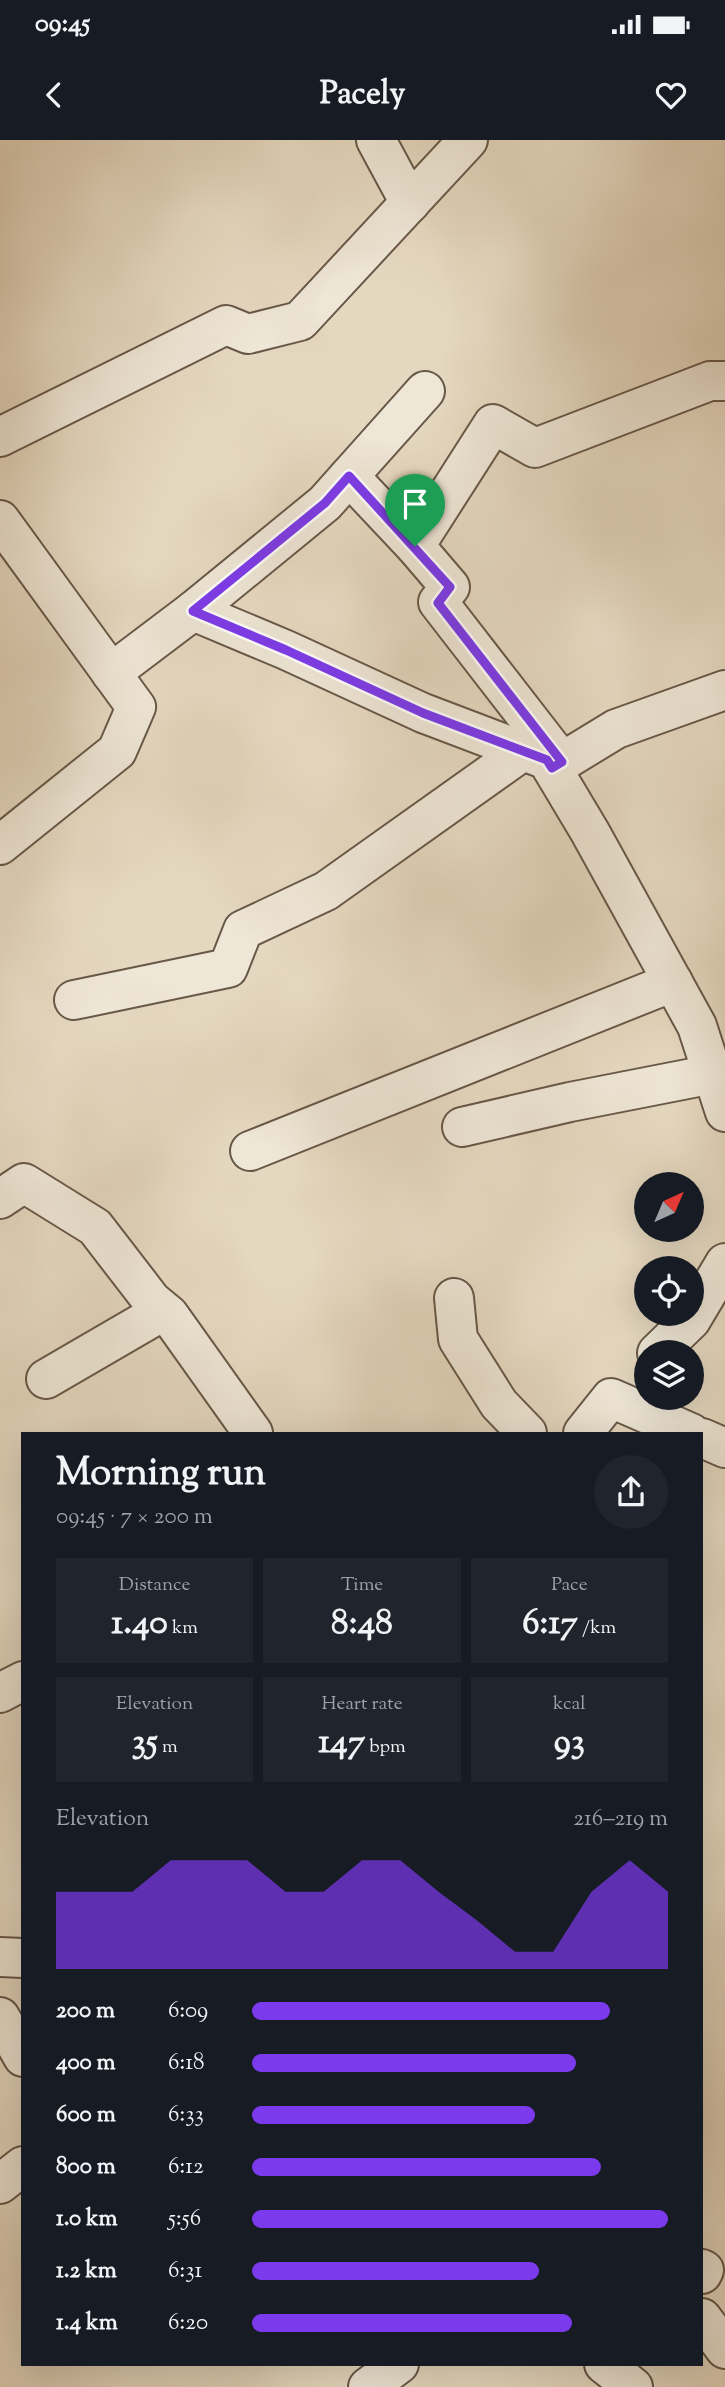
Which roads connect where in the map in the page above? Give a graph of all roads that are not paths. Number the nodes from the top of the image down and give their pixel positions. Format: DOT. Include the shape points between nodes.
graph roads {
  1 [pos="376,140"];
  2 [pos="468,140"];
  3 [pos="410,203"];
  4 [pos="725,381"];
  5 [pos="425,391"];
  6 [pos="0,437"];
  7 [pos="349,476"];
  8 [pos="0,520"];
  9 [pos="415,546"];
  10 [pos="193,611"];
  11 [pos="111,673"];
  12 [pos="725,690"];
  13 [pos="546,760"];
  14 [pos="3,838"];
  15 [pos="673,982"];
  16 [pos="74,1000"];
  17 [pos="712,1031"];
  18 [pos="712,1074"];
  19 [pos="725,1112"];
  20 [pos="462,1127"];
  21 [pos="250,1151"];
  22 [pos="0,1199"];
  23 [pos="725,1263"];
  24 [pos="454,1297"];
  25 [pos="163,1311"];
  26 [pos="670,1340"];
  27 [pos="634,1376"];
  28 [pos="46,1379"];
  29 [pos="611,1398"];
  30 [pos="252,1432"];
  31 [pos="526,1432"];
  32 [pos="584,1432"];
  33 [pos="689,1432"];
  34 [pos="703,1438"];
  35 [pos="725,1448"];
  36 [pos="21,1682"];
  37 [pos="0,1693"];
  38 [pos="0,1957"];
  39 [pos="21,1958"];
  40 [pos="0,2017"];
  41 [pos="21,2054"];
  42 [pos="21,2168"];
  43 [pos="0,2184"];
  44 [pos="703,2319"];
  45 [pos="725,2349"];
  46 [pos="396,2366"];
  47 [pos="607,2366"];
  48 [pos="368,2387"];
  49 [pos="633,2387"];
  1 -- 3 [label="street"];
  2 -- 3 [label="street"];
  3 -- 6 [label="street" via="300,321 248,334 226,325"];
  4 -- 9 [label="street" via="710,380 535,448 493,424"];
  5 -- 7 [label="street"];
  7 -- 9 [label="street"];
  7 -- 10 [label="street" via="325,503"];
  8 -- 11 [label="street"];
  9 -- 13 [label="street" via="450,587 438,603"];
  10 -- 11 [label="street"];
  10 -- 13 [label="street" via="423,713"];
  11 -- 14 [label="street" via="136,707 117,751"];
  12 -- 13 [label="street"];
  13 -- 15 [label="street"];
  13 -- 16 [label="street" via="326,891 243,930 228,968"];
  15 -- 17 [label="street" via="696,1026"];
  15 -- 21 [label="street"];
  17 -- 18 [label="street"];
  18 -- 19 [label="street"];
  18 -- 20 [label="street"];
  22 -- 25 [label="street" via="24,1183 95,1227"];
  23 -- 26 [label="street" via="691,1320"];
  24 -- 31 [label="street" via="457,1339 499,1404"];
  25 -- 28 [label="street"];
  25 -- 30 [label="street"];
  27 -- 29 [label="street"];
  29 -- 32 [label="street"];
  29 -- 33 [label="street"];
  34 -- 35 [label="street"];
  36 -- 37 [label="street"];
  38 -- 39 [label="street"];
  40 -- 41 [label="street"];
  42 -- 43 [label="street"];
  44 -- 45 [label="street"];
  46 -- 48 [label="street"];
  47 -- 49 [label="street"];
}
